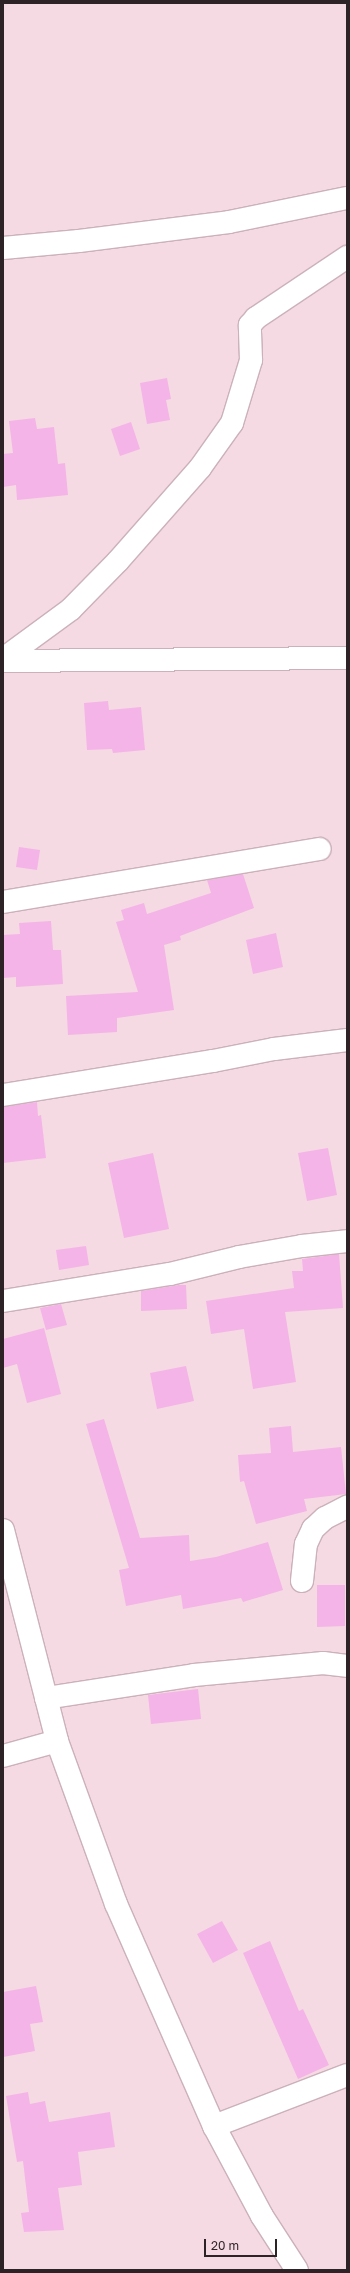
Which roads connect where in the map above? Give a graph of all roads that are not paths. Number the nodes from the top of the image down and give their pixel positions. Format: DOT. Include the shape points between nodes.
graph roads {
  1 [pos="347,198"];
  2 [pos="3,248"];
  3 [pos="347,257"];
  4 [pos="347,658"];
  5 [pos="3,660"];
  6 [pos="320,849"];
  7 [pos="3,902"];
  8 [pos="347,1040"];
  9 [pos="3,1095"];
  10 [pos="347,1241"];
  11 [pos="3,1301"];
  12 [pos="347,1507"];
  13 [pos="3,1530"];
  14 [pos="302,1581"];
  15 [pos="347,1666"];
  16 [pos="46,1698"];
  17 [pos="57,1741"];
  18 [pos="3,1756"];
  19 [pos="347,2075"];
  20 [pos="214,2126"];
  21 [pos="297,2270"];
  1 -- 2 [label="street" via="229,222"];
  3 -- 5 [label="street" via="256,318 250,325 250,360 232,422 200,468 118,561 71,609"];
  4 -- 5 [label="street"];
  6 -- 7 [label="street"];
  8 -- 9 [label="street" via="274,1049"];
  10 -- 11 [label="street" via="302,1246 239,1257 170,1274"];
  12 -- 14 [label="street" via="325,1518 313,1529 306,1544"];
  13 -- 16 [label="street"];
  15 -- 16 [label="street" via="323,1663 194,1675"];
  16 -- 17 [label="street"];
  17 -- 18 [label="street"];
  17 -- 20 [label="street" via="116,1904"];
  19 -- 20 [label="street"];
  20 -- 21 [label="street" via="262,2216"];
}
